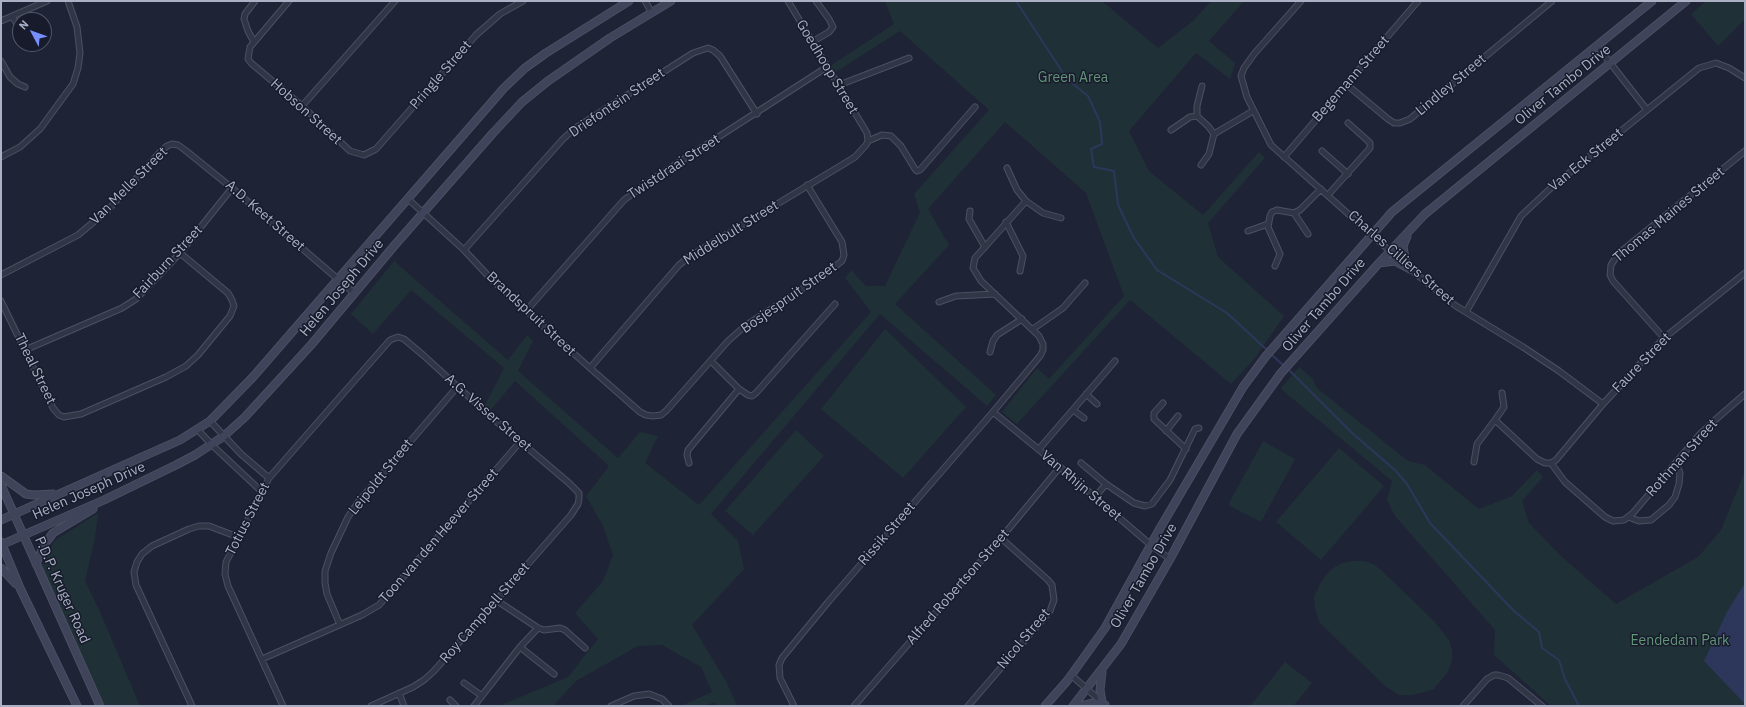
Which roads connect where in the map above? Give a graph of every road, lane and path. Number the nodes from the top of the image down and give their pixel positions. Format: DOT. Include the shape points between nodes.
graph roads {
  1 [pos="46,1"];
  2 [pos="68,1"];
  3 [pos="255,1"];
  4 [pos="289,1"];
  5 [pos="395,1"];
  6 [pos="523,1"];
  7 [pos="629,1"];
  8 [pos="645,1"];
  9 [pos="671,1"];
  10 [pos="788,1"];
  11 [pos="816,1"];
  12 [pos="1300,1"];
  13 [pos="1418,1"];
  14 [pos="1552,1"];
  15 [pos="1652,1"];
  16 [pos="1686,1"];
  17 [pos="21,12"];
  18 [pos="652,13"];
  19 [pos="12,16"];
  20 [pos="1,21"];
  21 [pos="254,42"];
  22 [pos="812,42"];
  23 [pos="1598,46"];
  24 [pos="909,58"];
  25 [pos="1,61"];
  26 [pos="1611,63"];
  27 [pos="827,67"];
  28 [pos="1745,78"];
  29 [pos="1346,84"];
  30 [pos="839,85"];
  31 [pos="25,86"];
  32 [pos="1202,86"];
  33 [pos="302,106"];
  34 [pos="975,107"];
  35 [pos="1647,110"];
  36 [pos="1253,111"];
  37 [pos="757,114"];
  38 [pos="1197,116"];
  39 [pos="1348,123"];
  40 [pos="1171,130"];
  41 [pos="1214,134"];
  42 [pos="868,141"];
  43 [pos="172,144"];
  44 [pos="1322,151"];
  45 [pos="1745,151"];
  46 [pos="364,155"];
  47 [pos="1,157"];
  48 [pos="1284,157"];
  49 [pos="1201,166"];
  50 [pos="1007,168"];
  51 [pos="1348,174"];
  52 [pos="807,186"];
  53 [pos="232,188"];
  54 [pos="1321,189"];
  55 [pos="1328,195"];
  56 [pos="408,199"];
  57 [pos="1026,201"];
  58 [pos="970,211"];
  59 [pos="424,213"];
  60 [pos="1294,213"];
  61 [pos="1061,218"];
  62 [pos="1006,222"];
  63 [pos="1268,224"];
  64 [pos="1414,226"];
  65 [pos="1248,231"];
  66 [pos="1308,234"];
  67 [pos="1372,234"];
  68 [pos="985,246"];
  69 [pos="464,250"];
  70 [pos="1391,251"];
  71 [pos="180,253"];
  72 [pos="1379,263"];
  73 [pos="1275,266"];
  74 [pos="1408,267"];
  75 [pos="1020,271"];
  76 [pos="1745,273"];
  77 [pos="2,274"];
  78 [pos="338,279"];
  79 [pos="1085,283"];
  80 [pos="354,293"];
  81 [pos="994,294"];
  82 [pos="1,301"];
  83 [pos="939,302"];
  84 [pos="835,304"];
  85 [pos="526,311"];
  86 [pos="1466,312"];
  87 [pos="1022,320"];
  88 [pos="1033,329"];
  89 [pos="1664,338"];
  90 [pos="390,340"];
  91 [pos="25,350"];
  92 [pos="990,352"];
  93 [pos="711,361"];
  94 [pos="1115,361"];
  95 [pos="590,368"];
  96 [pos="458,386"];
  97 [pos="738,389"];
  98 [pos="1502,393"];
  99 [pos="1086,394"];
  100 [pos="1745,394"];
  101 [pos="1163,403"];
  102 [pos="1097,404"];
  103 [pos="1603,404"];
  104 [pos="1073,410"];
  105 [pos="993,412"];
  106 [pos="661,415"];
  107 [pos="1178,416"];
  108 [pos="1084,418"];
  109 [pos="1495,420"];
  110 [pos="210,421"];
  111 [pos="1199,428"];
  112 [pos="198,430"];
  113 [pos="1166,431"];
  114 [pos="224,436"];
  115 [pos="520,442"];
  116 [pos="212,445"];
  117 [pos="1039,449"];
  118 [pos="1186,449"];
  119 [pos="690,462"];
  120 [pos="1474,462"];
  121 [pos="1081,463"];
  122 [pos="1551,463"];
  123 [pos="1676,463"];
  124 [pos="1060,467"];
  125 [pos="1,476"];
  126 [pos="268,478"];
  127 [pos="1106,484"];
  128 [pos="1,485"];
  129 [pos="261,491"];
  130 [pos="57,494"];
  131 [pos="1095,497"];
  132 [pos="580,499"];
  133 [pos="104,500"];
  134 [pos="14,514"];
  135 [pos="1628,517"];
  136 [pos="1,520"];
  137 [pos="23,535"];
  138 [pos="238,536"];
  139 [pos="1001,538"];
  140 [pos="1,543"];
  141 [pos="1152,546"];
  142 [pos="1170,559"];
  143 [pos="36,564"];
  144 [pos="1,568"];
  145 [pos="20,588"];
  146 [pos="496,600"];
  147 [pos="340,625"];
  148 [pos="538,628"];
  149 [pos="520,647"];
  150 [pos="585,648"];
  151 [pos="262,659"];
  152 [pos="1106,665"];
  153 [pos="554,674"];
  154 [pos="1071,675"];
  155 [pos="464,683"];
  156 [pos="1088,689"];
  157 [pos="399,693"];
  158 [pos="482,696"];
  159 [pos="450,700"];
  160 [pos="1105,704"];
  161 [pos="77,706"];
  162 [pos="100,706"];
  163 [pos="192,706"];
  164 [pos="283,706"];
  165 [pos="371,706"];
  166 [pos="404,706"];
  167 [pos="456,706"];
  168 [pos="474,706"];
  169 [pos="611,706"];
  170 [pos="669,706"];
  171 [pos="794,706"];
  172 [pos="854,706"];
  173 [pos="968,706"];
  174 [pos="1045,706"];
  175 [pos="1073,706"];
  176 [pos="1080,706"];
  177 [pos="1463,706"];
  178 [pos="1542,706"];
  1 -- 17 [label="street"];
  2 -- 47 [label="street" via="77,27 80,53 73,84 40,129 20,147"];
  3 -- 21 [label="street" via="244,18"];
  4 -- 21 [label="street"];
  5 -- 33 [label="street"];
  6 -- 46 [label="street, Pringle Street" via="500,14 476,35 376,149"];
  7 -- 56 [label="street, Helen Joseph Drive" via="525,68 504,88"];
  8 -- 18 [label="street"];
  9 -- 18 [label="street, Helen Joseph Drive"];
  10 -- 22 [label="street, Goedhoop Street"];
  11 -- 22 [label="street" via="833,27"];
  12 -- 36 [label="street, Charles Cilliers Street" via="1244,68 1241,76"];
  13 -- 29 [label="street, Begemann Street"];
  14 -- 29 [label="street, Lindley Street" via="1410,119 1400,123 1388,119"];
  15 -- 23 [label="street, Oliver Tambo Drive"];
  16 -- 26 [label="street, Oliver Tambo Drive"];
  18 -- 59 [label="street, Helen Joseph Drive" via="610,38 522,102"];
  19 -- 20 [label="street"];
  21 -- 33 [label="street, Hobson Street" via="248,55 251,63"];
  22 -- 27 [label="street, Goedhoop Street"];
  23 -- 26 [label="street"];
  23 -- 67 [label="street, Oliver Tambo Drive" via="1423,186 1392,212"];
  24 -- 30 [label="street"];
  25 -- 31 [label="street" via="13,81"];
  26 -- 35 [label="street"];
  26 -- 64 [label="street, Oliver Tambo Drive" via="1425,214"];
  27 -- 30 [label="street, Goedhoop Street"];
  27 -- 37 [label="street, Twistdraai Street"];
  28 -- 35 [label="street, Van Eck Street" via="1722,65 1708,64 1689,74"];
  29 -- 48 [label="street, Begemann Street"];
  30 -- 42 [label="street, Goedhoop Street" via="867,133"];
  32 -- 38 [label="street" via="1196,106"];
  33 -- 46 [label="street, Hobson Street" via="350,151"];
  34 -- 42 [label="street" via="917,171 901,146 891,136 882,135"];
  35 -- 86 [label="street, Van Eck Street" via="1553,186 1521,216"];
  36 -- 41 [label="street"];
  36 -- 48 [label="street, Charles Cilliers Street" via="1271,145"];
  37 -- 69 [label="street, Driefontein Street" via="714,50 708,48 694,53 574,129"];
  37 -- 85 [label="street, Twistdraai Street" via="624,200"];
  38 -- 40 [label="street" via="1190,117"];
  38 -- 41 [label="street"];
  39 -- 51 [label="street" via="1368,140 1370,145 1368,151"];
  41 -- 49 [label="street" via="1209,154"];
  42 -- 52 [label="street, Middelbult Street" via="855,157"];
  43 -- 53 [label="street, A.D. Keet Street" via="186,150"];
  43 -- 77 [label="street, Van Melle Street" via="160,152 108,210 78,235"];
  44 -- 51 [label="street"];
  45 -- 89 [label="street, Thomas Maines Street" via="1618,254 1611,264 1610,275 1613,281"];
  48 -- 54 [label="street, Charles Cilliers Street"];
  50 -- 57 [label="street" via="1017,190"];
  51 -- 55 [label="street"];
  52 -- 93 [label="street, Bosjespruit Street" via="842,242 842,260 825,274 745,326"];
  52 -- 95 [label="street, Middelbult Street" via="679,265"];
  53 -- 71 [label="street, Fairburn Street"];
  53 -- 78 [label="street, A.D. Keet Street"];
  54 -- 55 [label="street, Charles Cilliers Street"];
  54 -- 60 [label="street"];
  55 -- 67 [label="street, Charles Cilliers Street"];
  56 -- 59 [label="street, Brandspruit Street"];
  56 -- 78 [label="street, Helen Joseph Drive"];
  57 -- 61 [label="street" via="1043,213"];
  57 -- 62 [label="street"];
  58 -- 68 [label="street" via="969,219"];
  59 -- 69 [label="street, Brandspruit Street"];
  59 -- 80 [label="street, Helen Joseph Drive"];
  60 -- 63 [label="street" via="1277,210 1272,212"];
  60 -- 66 [label="street"];
  62 -- 68 [label="street"];
  62 -- 75 [label="street" via="1023,256"];
  63 -- 65 [label="street"];
  63 -- 73 [label="street" via="1280,254"];
  64 -- 70 [label="street, Oliver Tambo Drive"];
  64 -- 74 [label="street" via="1403,246"];
  67 -- 70 [label="street, Charles Cilliers Street"];
  67 -- 141 [label="street, Oliver Tambo Drive" via="1266,356 1243,387"];
  68 -- 81 [label="street" via="975,258 973,268 976,275"];
  69 -- 85 [label="street, Brandspruit Street"];
  70 -- 72 [label="street, Oliver Tambo Drive"];
  70 -- 74 [label="street, Charles Cilliers Street"];
  71 -- 91 [label="street, Fairburn Street" via="136,299 122,308"];
  71 -- 91 [label="street, Theal Street" via="228,293 234,306 230,316 186,366 82,414 64,417 53,408"];
  72 -- 74 [label="street" via="1395,261"];
  72 -- 142 [label="street, Oliver Tambo Drive" via="1281,373 1237,434"];
  74 -- 86 [label="street, Charles Cilliers Street"];
  76 -- 89 [label="street, Faure Street"];
  78 -- 80 [label="street, A.D. Keet Street"];
  78 -- 110 [label="street, Helen Joseph Drive"];
  79 -- 88 [label="street" via="1062,308"];
  80 -- 114 [label="street, Helen Joseph Drive" via="311,345"];
  81 -- 83 [label="street" via="956,296"];
  81 -- 87 [label="street"];
  82 -- 91 [label="street, Theal Street"];
  84 -- 97 [label="street" via="756,393 752,396"];
  85 -- 95 [label="street, Brandspruit Street"];
  86 -- 103 [label="street, Charles Cilliers Street" via="1523,346"];
  87 -- 88 [label="street"];
  87 -- 92 [label="street" via="997,335"];
  88 -- 105 [label="street, Rissik Street" via="1042,340 1040,356"];
  89 -- 103 [label="street, Faure Street"];
  90 -- 96 [label="street, A.G. Visser Street" via="398,337 404,339"];
  90 -- 126 [label="street, Totius Street"];
  93 -- 97 [label="street"];
  93 -- 106 [label="street, Bosjespruit Street"];
  94 -- 99 [label="street"];
  95 -- 106 [label="street, Brandspruit Street" via="640,412 646,415"];
  96 -- 115 [label="street, A.G. Visser Street"];
  96 -- 147 [label="street, Leipoldt Street" via="348,517 325,571 328,594"];
  97 -- 119 [label="street" via="688,450"];
  98 -- 109 [label="street" via="1504,407"];
  99 -- 102 [label="street"];
  99 -- 104 [label="street"];
  100 -- 123 [label="street, Rothman Street" via="1714,420"];
  101 -- 113 [label="street" via="1153,416"];
  103 -- 122 [label="street, Faure Street"];
  104 -- 108 [label="street"];
  104 -- 117 [label="street"];
  105 -- 117 [label="street, Van Rhijn Street"];
  105 -- 171 [label="street, Rissik Street" via="782,658 779,665 780,678"];
  107 -- 113 [label="street"];
  109 -- 120 [label="street" via="1477,444"];
  109 -- 122 [label="street" via="1537,459"];
  110 -- 112 [label="street, Helen Joseph Drive"];
  110 -- 114 [label="street"];
  111 -- 118 [label="street" via="1196,429"];
  112 -- 116 [label="street"];
  112 -- 130 [label="street, Helen Joseph Drive"];
  113 -- 118 [label="street"];
  114 -- 116 [label="street, Helen Joseph Drive"];
  114 -- 126 [label="street"];
  115 -- 132 [label="street, A.G. Visser Street" via="575,488"];
  115 -- 147 [label="street, Toon van den Heever Street" via="379,605"];
  116 -- 129 [label="street"];
  116 -- 133 [label="street, Helen Joseph Drive"];
  117 -- 124 [label="street, Van Rhijn Street"];
  118 -- 127 [label="street" via="1170,480 1152,504 1145,506 1134,503"];
  121 -- 127 [label="street"];
  122 -- 135 [label="street, Rothman Street" via="1565,482 1605,517 1613,521"];
  123 -- 135 [label="street, Rothman Street"];
  123 -- 135 [label="street" via="1680,473 1679,484 1669,505 1650,520 1639,521"];
  124 -- 131 [label="street, Van Rhijn Street"];
  124 -- 139 [label="street, Alfred Robertson Street"];
  125 -- 130 [label="street" via="26,494"];
  126 -- 129 [label="street, Totius Street"];
  127 -- 131 [label="street"];
  128 -- 134 [label="street, P.D.P. Kruger Road"];
  129 -- 138 [label="street, Totius Street"];
  130 -- 134 [label="street, Helen Joseph Drive"];
  131 -- 141 [label="street, Van Rhijn Street"];
  132 -- 146 [label="street, Roy Campbell Street" via="576,509"];
  133 -- 137 [label="street, Helen Joseph Drive"];
  133 -- 143 [label="street" via="53,533 44,545"];
  134 -- 136 [label="street, Helen Joseph Drive"];
  134 -- 137 [label="street, P.D.P. Kruger Road"];
  137 -- 140 [label="street, Helen Joseph Drive"];
  137 -- 143 [label="street, P.D.P. Kruger Road"];
  138 -- 151 [label="street, Totius Street" via="226,562 225,574 228,586"];
  138 -- 163 [label="street" via="209,526 189,529 152,546 142,554 134,572 136,585"];
  139 -- 172 [label="street, Alfred Robertson Street"];
  139 -- 173 [label="street, Nicol Street" via="1048,580 1052,585 1054,600 1050,611"];
  140 -- 145 [label="street"];
  141 -- 142 [label="street, Van Rhijn Street"];
  141 -- 154 [label="street, Oliver Tambo Drive" via="1105,628"];
  142 -- 152 [label="street, Oliver Tambo Drive"];
  143 -- 162 [label="street, P.D.P. Kruger Road"];
  144 -- 145 [label="street"];
  145 -- 161 [label="street"];
  146 -- 148 [label="street"];
  146 -- 157 [label="street, Roy Campbell Street" via="434,671 420,683"];
  147 -- 151 [label="street, Toon van den Heever Street"];
  148 -- 149 [label="street"];
  148 -- 150 [label="street" via="560,628"];
  149 -- 153 [label="street"];
  149 -- 158 [label="street"];
  151 -- 164 [label="street, Totius Street"];
  152 -- 156 [label="street, Oliver Tambo Drive"];
  152 -- 160 [label="street" via="1101,674 1100,690"];
  154 -- 156 [label="street"];
  154 -- 174 [label="street, Oliver Tambo Drive"];
  155 -- 158 [label="street"];
  156 -- 160 [label="street"];
  156 -- 175 [label="street, Oliver Tambo Drive"];
  157 -- 165 [label="street, Roy Campbell Street"];
  157 -- 166 [label="street"];
  158 -- 168 [label="street"];
  159 -- 167 [label="street"];
  160 -- 176 [label="street" via="1092,703"];
  169 -- 170 [label="street" via="641,695 656,696"];
  177 -- 178 [label="street" via="1487,678 1498,674 1508,678"];
}
